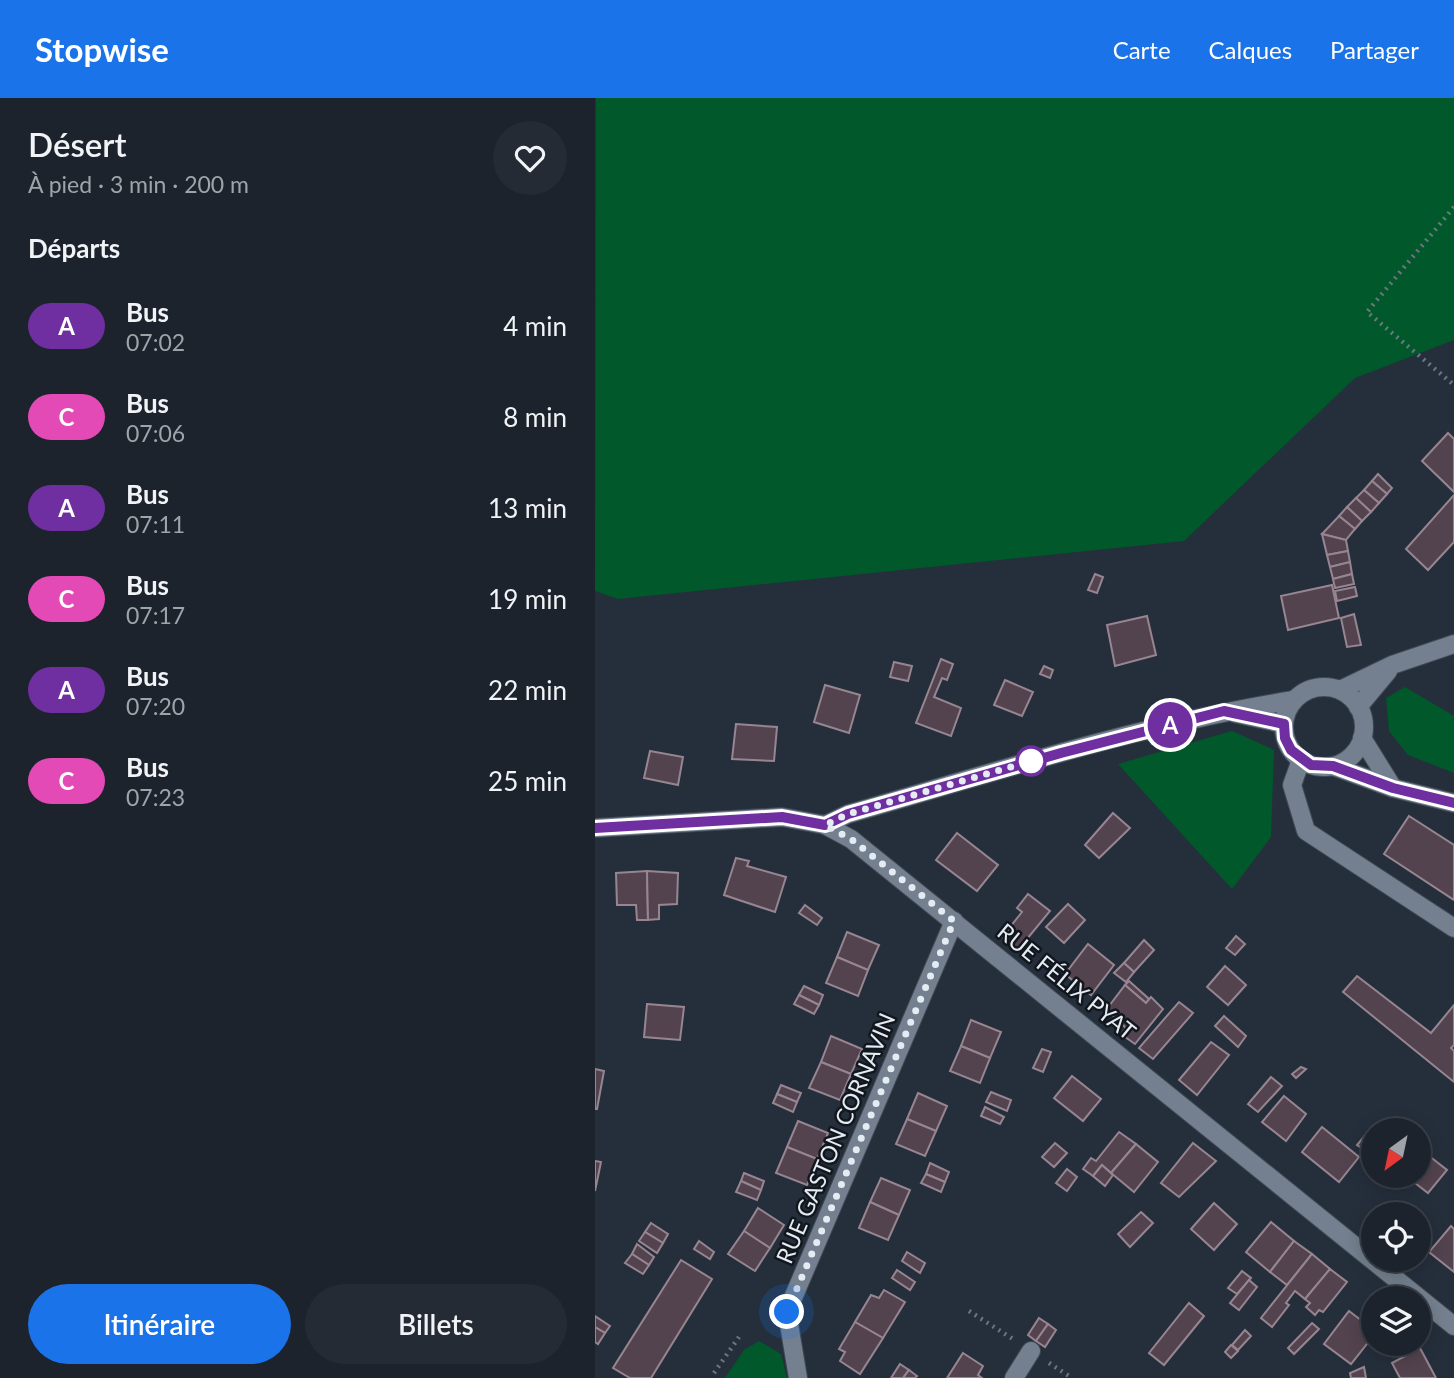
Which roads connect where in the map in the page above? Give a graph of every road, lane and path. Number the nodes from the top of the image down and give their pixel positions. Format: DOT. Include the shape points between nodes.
graph roads {
  1 [pos="1454,206"];
  2 [pos="1454,385"];
  3 [pos="1454,645"];
  4 [pos="1392,665"];
  5 [pos="1340,690"];
  6 [pos="1294,700"];
  7 [pos="1358,706"];
  8 [pos="1224,711"];
  9 [pos="1284,724"];
  10 [pos="1362,738"];
  11 [pos="1301,760"];
  12 [pos="1333,766"];
  13 [pos="1393,788"];
  14 [pos="1454,803"];
  15 [pos="825,825"];
  16 [pos="595,828"];
  17 [pos="954,921"];
  18 [pos="1454,928"];
  19 [pos="1454,1326"];
  20 [pos="739,1337"];
  21 [pos="1031,1351"];
  22 [pos="714,1373"];
  23 [pos="798,1378"];
  24 [pos="1014,1378"];
  1 -- 2 [label="path" via="1367,312"];
  3 -- 4 [label="street"];
  4 -- 5 [label="street"];
  4 -- 7 [label="street"];
  5 -- 6 [label="street" via="1315,688"];
  5 -- 7 [label="street"];
  6 -- 8 [label="street"];
  6 -- 9 [label="street"];
  7 -- 10 [label="street" via="1363,717"];
  8 -- 9 [label="street"];
  8 -- 15 [label="street" via="1061,753 848,814"];
  9 -- 11 [label="street" via="1285,738"];
  10 -- 12 [label="street" via="1351,756"];
  10 -- 13 [label="street"];
  11 -- 12 [label="street"];
  11 -- 18 [label="street" via="1292,785 1306,831"];
  12 -- 13 [label="street"];
  13 -- 14 [label="street"];
  15 -- 16 [label="street, RUE FÉLIX PYAT" via="782,817"];
  15 -- 17 [label="street, RUE FÉLIX PYAT" via="851,839"];
  17 -- 19 [label="street, RUE FÉLIX PYAT"];
  17 -- 23 [label="street, RUE GASTON CORNAVIN" via="787,1312"];
  20 -- 22 [label="path"];
  21 -- 24 [label="street"];
}
